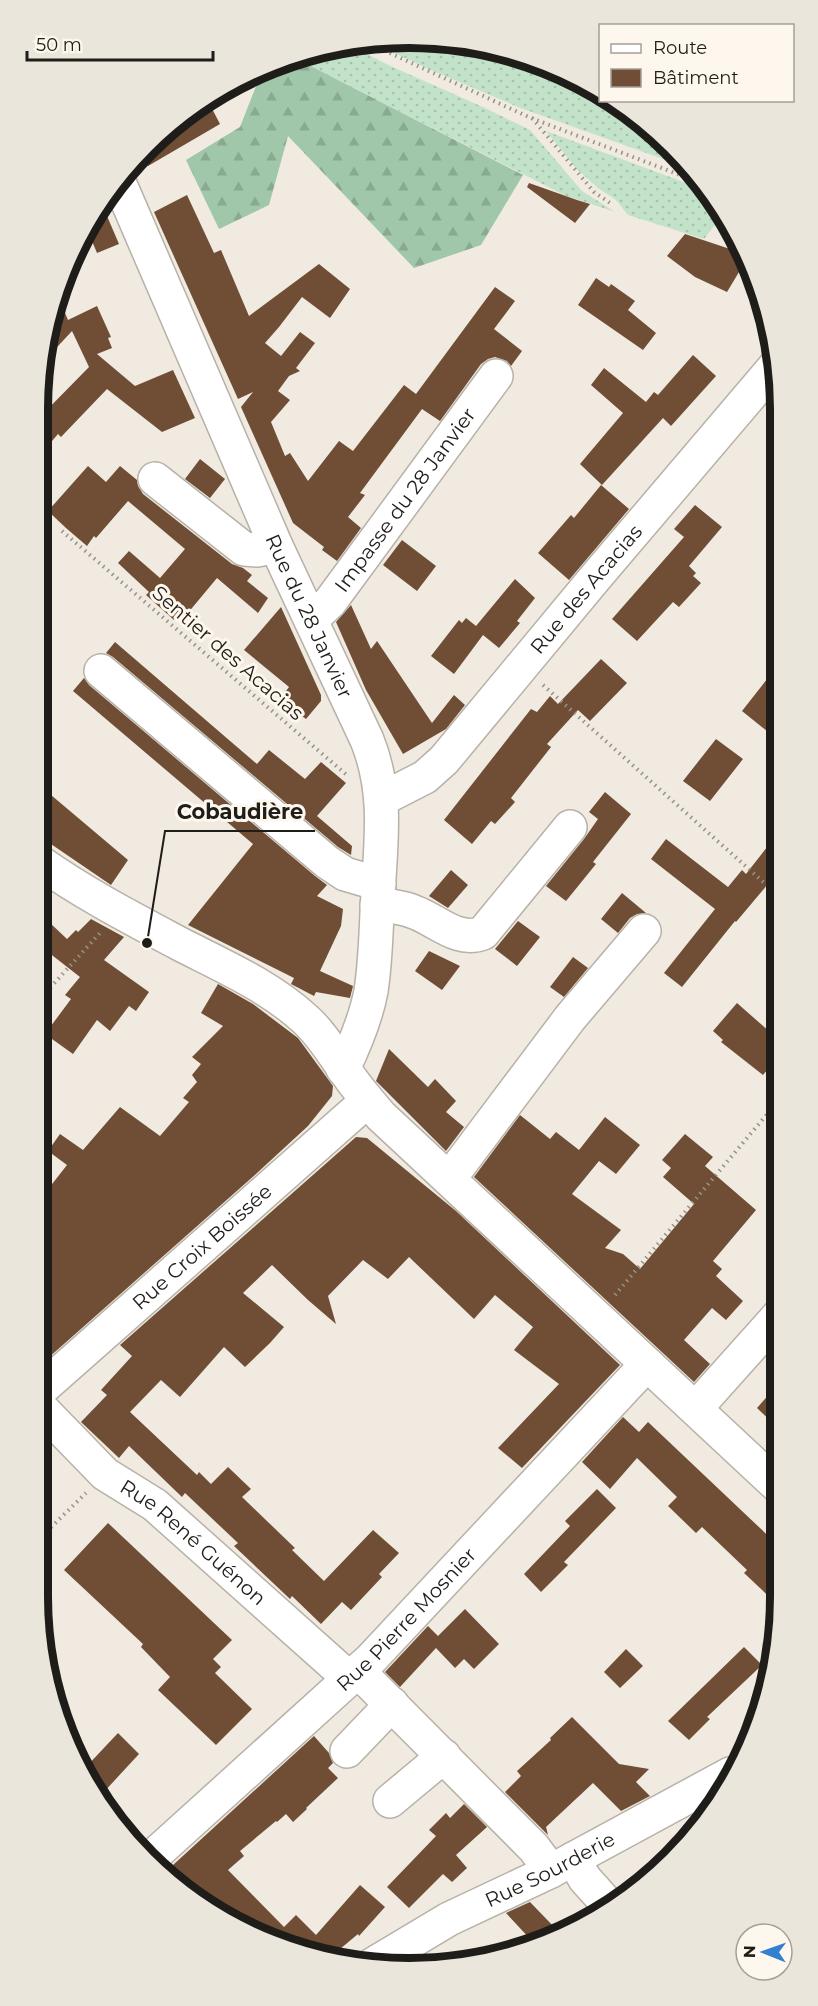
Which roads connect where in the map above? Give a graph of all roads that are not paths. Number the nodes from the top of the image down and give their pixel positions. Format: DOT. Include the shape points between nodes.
graph roads {
  1 [pos="122,190"];
  2 [pos="768,375"];
  3 [pos="496,376"];
  4 [pos="155,479"];
  5 [pos="276,546"];
  6 [pos="311,620"];
  7 [pos="101,671"];
  8 [pos="381,792"];
  9 [pos="570,827"];
  10 [pos="48,868"];
  11 [pos="378,894"];
  12 [pos="644,931"];
  13 [pos="344,1069"];
  14 [pos="367,1101"];
  15 [pos="449,1179"];
  16 [pos="770,1325"];
  17 [pos="647,1364"];
  18 [pos="48,1383"];
  19 [pos="696,1408"];
  20 [pos="48,1415"];
  21 [pos="770,1478"];
  22 [pos="354,1675"];
  23 [pos="392,1704"];
  24 [pos="347,1751"];
  25 [pos="460,1772"];
  26 [pos="722,1779"];
  27 [pos="390,1801"];
  28 [pos="156,1854"];
  29 [pos="562,1865"];
  30 [pos="604,1901"];
  31 [pos="385,1957"];
  1 -- 5 [label="street, Rue du 28 Janvier"];
  2 -- 8 [label="street, Rue des Acacias" via="444,760 425,777"];
  3 -- 6 [label="street, Impasse du 28 Janvier" via="330,602"];
  4 -- 5 [label="street" via="244,549"];
  5 -- 6 [label="street, Rue du 28 Janvier"];
  6 -- 8 [label="street, Rue du 28 Janvier" via="368,740"];
  7 -- 11 [label="street" via="327,862"];
  8 -- 11 [label="street, Rue du 28 Janvier"];
  9 -- 11 [label="street" via="483,933 474,937 448,930"];
  10 -- 13 [label="street" via="119,912 281,999 307,1020"];
  11 -- 13 [label="street, Rue du 28 Janvier" via="370,992 360,1031"];
  12 -- 15 [label="street" via="570,1018"];
  13 -- 14 [label="street"];
  14 -- 15 [label="street"];
  14 -- 18 [label="street, Rue Croix Boissée"];
  15 -- 17 [label="street"];
  16 -- 19 [label="street"];
  17 -- 19 [label="street"];
  17 -- 22 [label="street, Rue Pierre Mosnier"];
  19 -- 21 [label="street"];
  20 -- 22 [label="street, Rue René Guénon" via="105,1474 155,1505"];
  22 -- 23 [label="street, Rue René Guénon"];
  22 -- 28 [label="street, Rue Pierre Mosnier"];
  23 -- 24 [label="street"];
  23 -- 25 [label="street, Rue René Guénon"];
  25 -- 27 [label="street"];
  25 -- 29 [label="street, Rue René Guénon" via="534,1848"];
  26 -- 29 [label="street, Rue Sourderie"];
  29 -- 30 [label="street, Rue René Guénon" via="585,1879"];
  29 -- 31 [label="street, Rue Sourderie" via="449,1919"];
}
